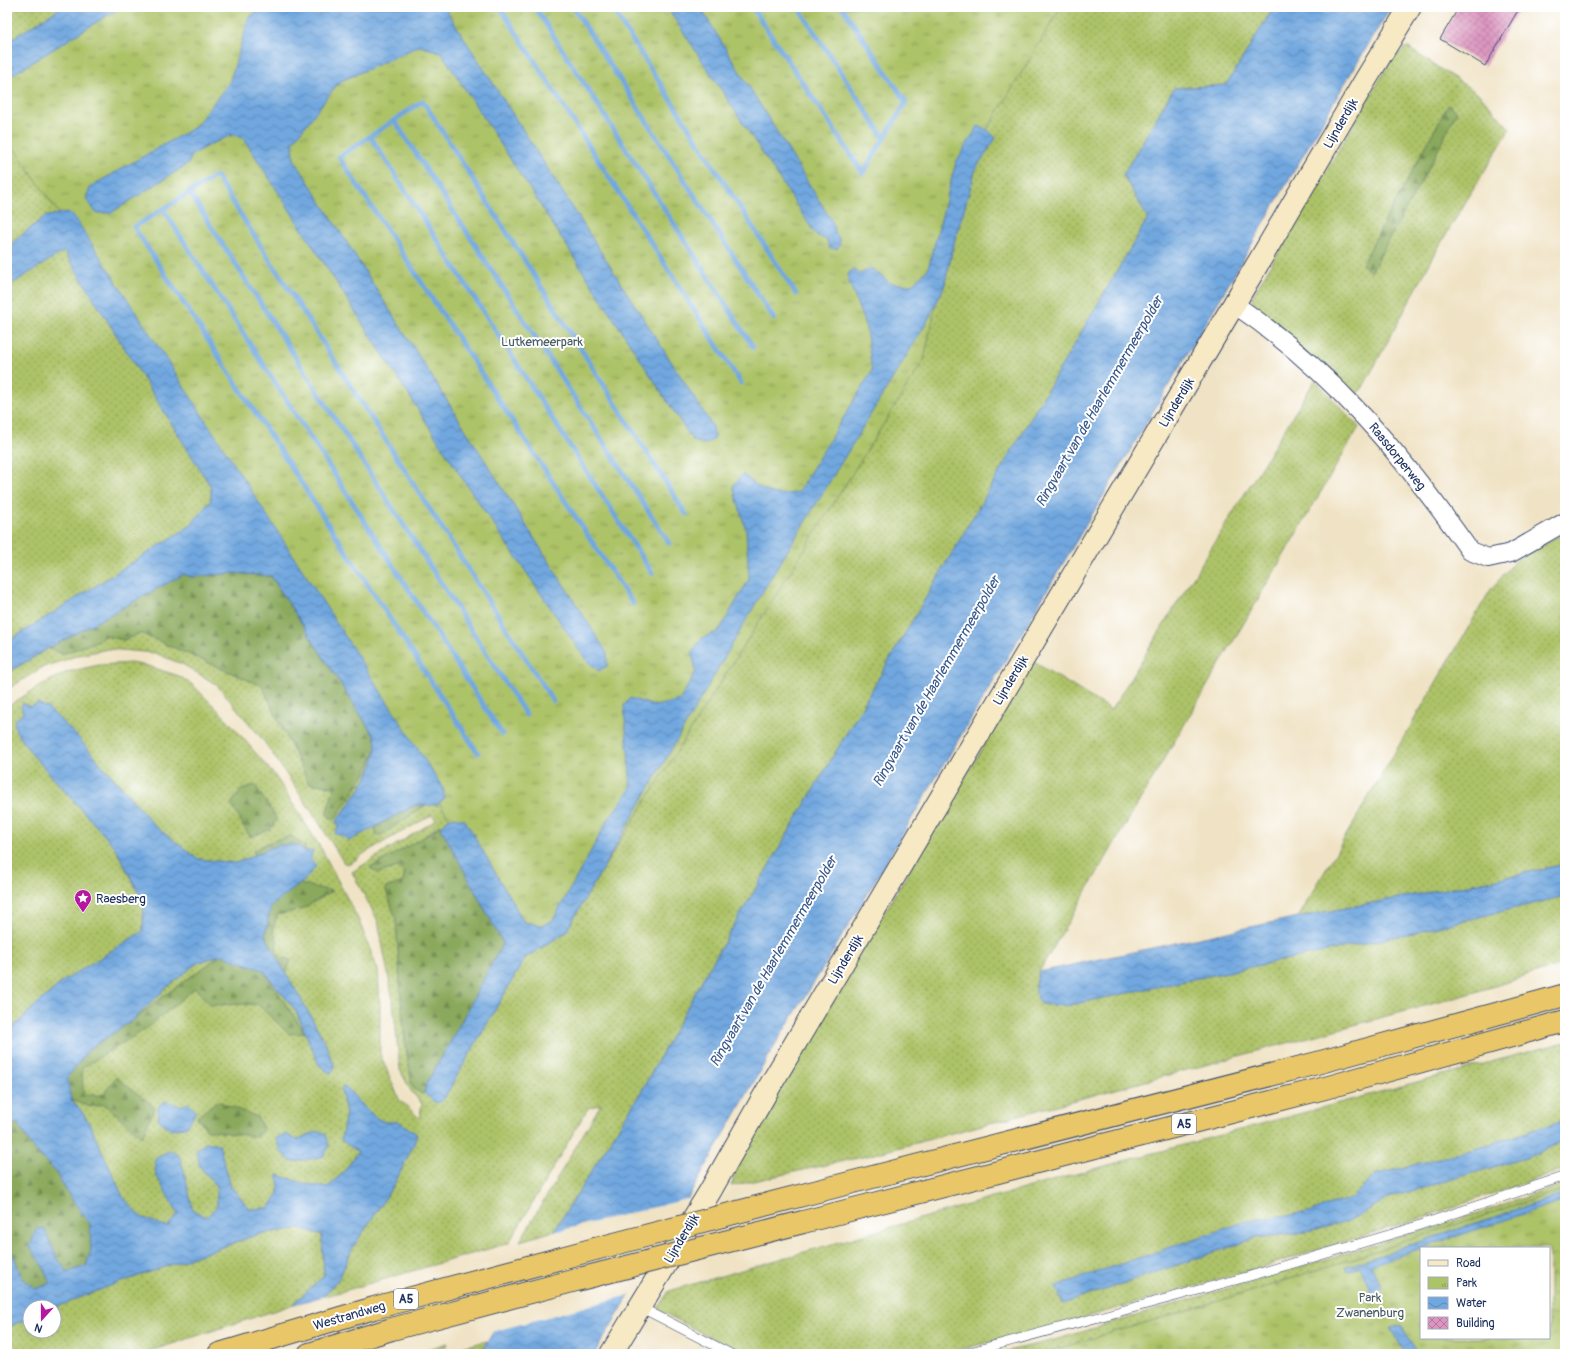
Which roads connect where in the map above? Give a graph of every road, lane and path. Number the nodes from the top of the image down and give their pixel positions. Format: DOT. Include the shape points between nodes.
graph roads {
  1 [pos="1410,7"];
  2 [pos="1234,304"];
  3 [pos="1565,522"];
  4 [pos="1565,995"];
  5 [pos="1565,1021"];
  6 [pos="1565,1176"];
  7 [pos="640,1307"];
  8 [pos="219,1354"];
  9 [pos="309,1354"];
  10 [pos="611,1354"];
  11 [pos="731,1354"];
  12 [pos="963,1354"];
  1 -- 2 [label="street, Lijnderdijk"];
  2 -- 3 [label="street, Raasdorperweg" via="1286,342 1357,407 1394,449 1470,551 1488,558 1510,553"];
  2 -- 7 [label="street, Lijnderdijk"];
  4 -- 8 [label="highway, Westrandweg / A5, bridge" via="1294,1069 595,1248 374,1308"];
  5 -- 9 [label="highway, Westrandweg / A5, bridge" via="1325,1088 576,1280"];
  6 -- 12 [label="lane" via="1402,1231 1258,1274"];
  7 -- 10 [label="street, Lijnderdijk"];
  7 -- 11 [label="lane"];
}
